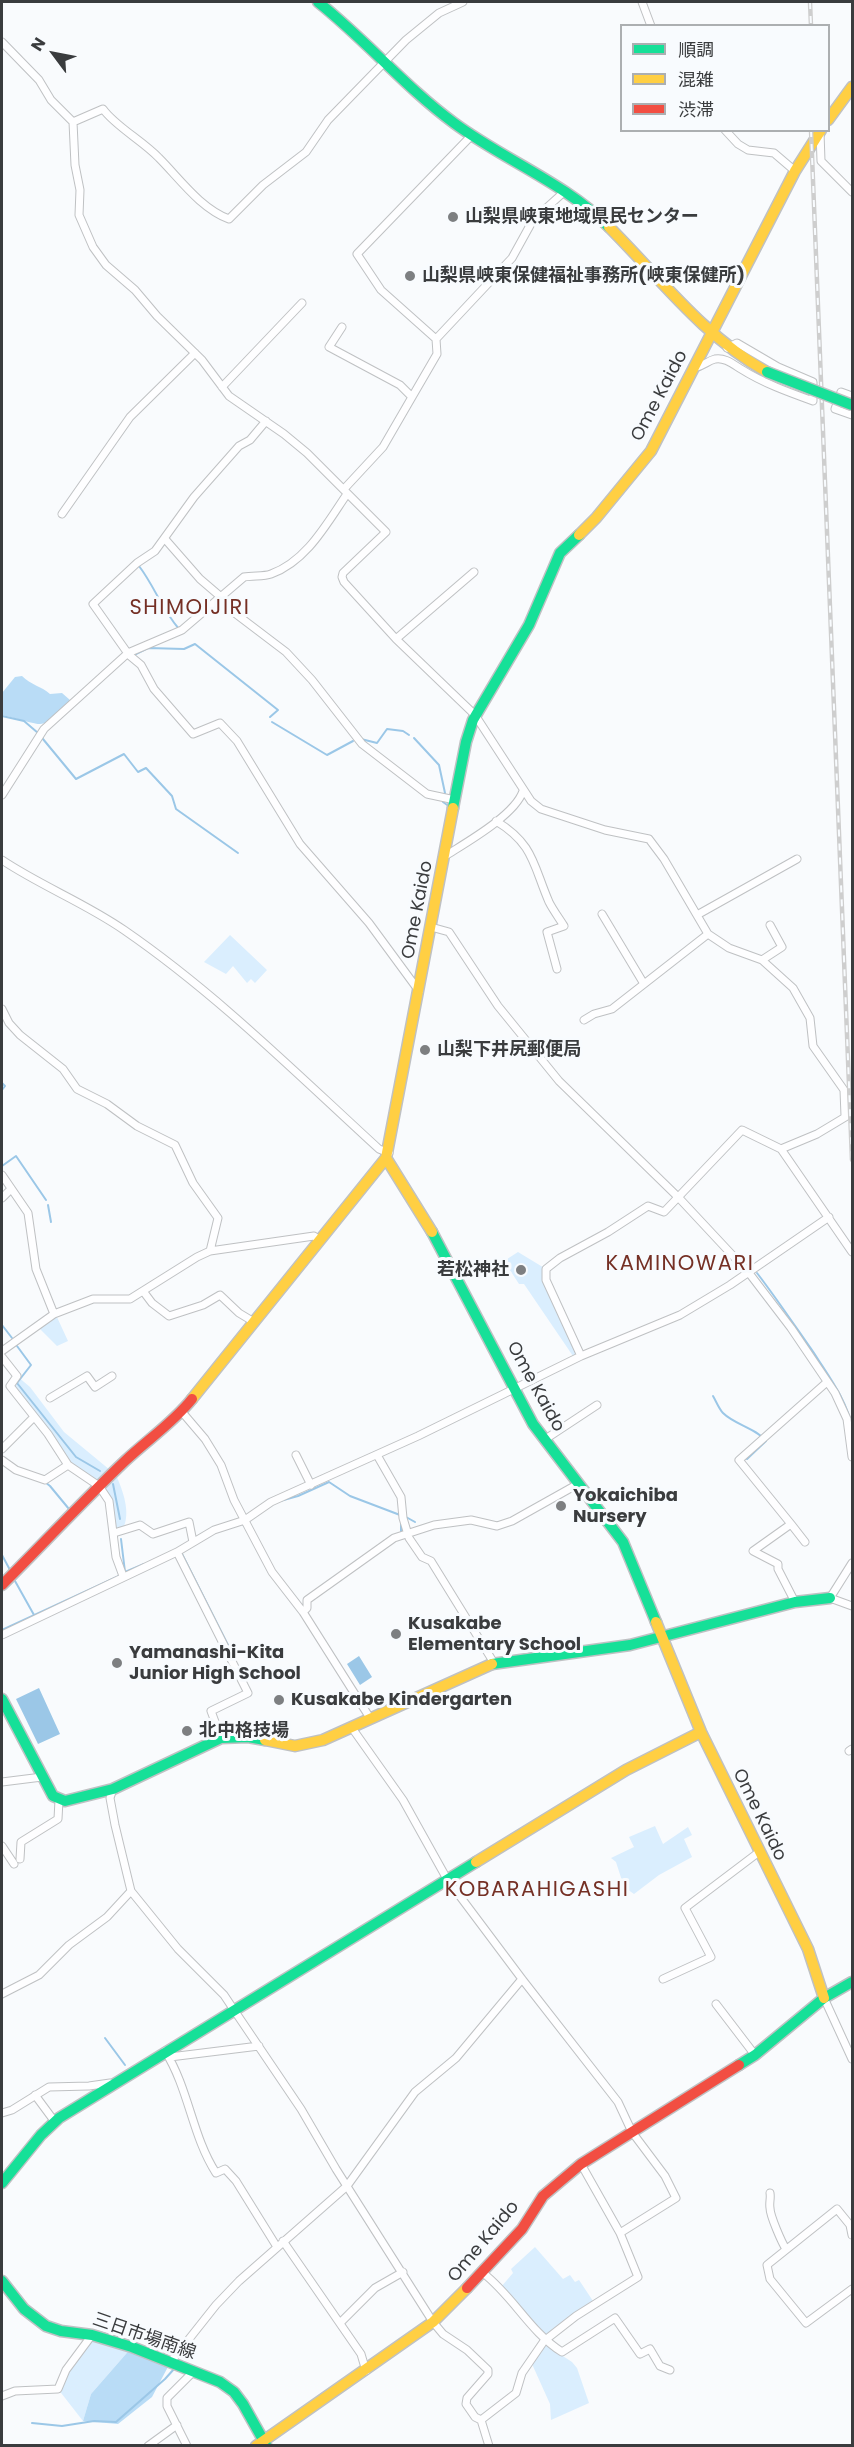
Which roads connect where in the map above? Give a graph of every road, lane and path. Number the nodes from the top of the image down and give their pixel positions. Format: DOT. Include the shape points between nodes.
graph roads {
  1 [pos="318,2"];
  2 [pos="464,2"];
  3 [pos="642,2"];
  4 [pos="650,24"];
  5 [pos="2,42"];
  6 [pos="386,60"];
  7 [pos="852,87"];
  8 [pos="830,117"];
  9 [pos="73,122"];
  10 [pos="726,132"];
  11 [pos="819,132"];
  12 [pos="820,132"];
  13 [pos="471,136"];
  14 [pos="795,171"];
  15 [pos="564,192"];
  16 [pos="852,192"];
  17 [pos="302,303"];
  18 [pos="342,327"];
  19 [pos="711,336"];
  20 [pos="436,339"];
  21 [pos="727,348"];
  22 [pos="195,353"];
  23 [pos="694,368"];
  24 [pos="222,387"];
  25 [pos="852,396"];
  26 [pos="412,397"];
  27 [pos="852,405"];
  28 [pos="852,415"];
  29 [pos="266,422"];
  30 [pos="345,491"];
  31 [pos="62,514"];
  32 [pos="165,539"];
  33 [pos="474,572"];
  34 [pos="221,597"];
  35 [pos="396,639"];
  36 [pos="128,654"];
  37 [pos="476,715"];
  38 [pos="523,791"];
  39 [pos="2,795"];
  40 [pos="455,800"];
  41 [pos="496,821"];
  42 [pos="445,856"];
  43 [pos="796,859"];
  44 [pos="2,860"];
  45 [pos="602,914"];
  46 [pos="698,915"];
  47 [pos="770,925"];
  48 [pos="431,927"];
  49 [pos="708,934"];
  50 [pos="762,960"];
  51 [pos="557,969"];
  52 [pos="644,984"];
  53 [pos="419,992"];
  54 [pos="2,1009"];
  55 [pos="584,1020"];
  56 [pos="849,1115"];
  57 [pos="781,1149"];
  58 [pos="388,1156"];
  59 [pos="2,1175"];
  60 [pos="12,1189"];
  61 [pos="2,1198"];
  62 [pos="679,1198"];
  63 [pos="829,1217"];
  64 [pos="319,1240"];
  65 [pos="210,1251"];
  66 [pos="852,1252"];
  67 [pos="748,1273"];
  68 [pos="143,1291"];
  69 [pos="54,1314"];
  70 [pos="254,1322"];
  71 [pos="2,1351"];
  72 [pos="581,1356"];
  73 [pos="2,1358"];
  74 [pos="112,1376"];
  75 [pos="827,1382"];
  76 [pos="516,1390"];
  77 [pos="50,1398"];
  78 [pos="597,1405"];
  79 [pos="182,1412"];
  80 [pos="34,1417"];
  81 [pos="544,1440"];
  82 [pos="2,1449"];
  83 [pos="296,1455"];
  84 [pos="377,1455"];
  85 [pos="852,1457"];
  86 [pos="2,1460"];
  87 [pos="68,1465"];
  88 [pos="578,1484"];
  89 [pos="311,1485"];
  90 [pos="99,1486"];
  91 [pos="245,1520"];
  92 [pos="791,1524"];
  93 [pos="114,1533"];
  94 [pos="404,1534"];
  95 [pos="193,1542"];
  96 [pos="805,1542"];
  97 [pos="177,1552"];
  98 [pos="852,1563"];
  99 [pos="123,1576"];
  100 [pos="2,1585"];
  101 [pos="830,1598"];
  102 [pos="795,1602"];
  103 [pos="852,1606"];
  104 [pos="303,1612"];
  105 [pos="2,1635"];
  106 [pos="663,1637"];
  107 [pos="494,1663"];
  108 [pos="2,1699"];
  109 [pos="370,1718"];
  110 [pos="351,1728"];
  111 [pos="701,1732"];
  112 [pos="221,1738"];
  113 [pos="42,1777"];
  114 [pos="2,1782"];
  115 [pos="113,1789"];
  116 [pos="59,1800"];
  117 [pos="2,1846"];
  118 [pos="759,1852"];
  119 [pos="447,1879"];
  120 [pos="131,1891"];
  121 [pos="522,1979"];
  122 [pos="663,1979"];
  123 [pos="852,1982"];
  124 [pos="2,1994"];
  125 [pos="824,1998"];
  126 [pos="716,2004"];
  127 [pos="234,2010"];
  128 [pos="259,2046"];
  129 [pos="168,2054"];
  130 [pos="755,2055"];
  131 [pos="852,2059"];
  132 [pos="113,2083"];
  133 [pos="35,2095"];
  134 [pos="2,2114"];
  135 [pos="55,2122"];
  136 [pos="633,2132"];
  137 [pos="580,2163"];
  138 [pos="2,2183"];
  139 [pos="347,2186"];
  140 [pos="770,2193"];
  141 [pos="851,2224"];
  142 [pos="620,2233"];
  143 [pos="852,2235"];
  144 [pos="283,2241"];
  145 [pos="277,2247"];
  146 [pos="786,2249"];
  147 [pos="403,2272"];
  148 [pos="483,2273"];
  149 [pos="2,2281"];
  150 [pos="852,2289"];
  151 [pos="433,2322"];
  152 [pos="340,2323"];
  153 [pos="92,2335"];
  154 [pos="544,2341"];
  155 [pos="170,2363"];
  156 [pos="670,2370"];
  157 [pos="194,2371"];
  158 [pos="366,2371"];
  159 [pos="2,2396"];
  160 [pos="481,2420"];
  161 [pos="177,2425"];
  162 [pos="262,2444"];
  163 [pos="148,2445"];
  164 [pos="187,2445"];
  165 [pos="489,2445"];
  1 -- 6 [label="main road"];
  2 -- 6 [label="street" via="427,21"];
  3 -- 4 [label="street"];
  5 -- 9 [label="street"];
  6 -- 9 [label="street" via="328,120 306,152 263,185 229,219 182,184 159,158 103,109"];
  6 -- 13 [label="main road"];
  7 -- 8 [label="main road"];
  9 -- 22 [label="street" via="79,215 93,248"];
  10 -- 14 [label="street" via="748,150 774,153"];
  11 -- 14 [label="main road, Ome Kaido"];
  12 -- 16 [label="street" via="821,161"];
  13 -- 15 [label="main road"];
  13 -- 20 [label="street" via="357,254 381,290"];
  14 -- 19 [label="main road, Ome Kaido"];
  15 -- 19 [label="main road" via="604,222"];
  15 -- 20 [label="street" via="533,220 512,258"];
  17 -- 24 [label="street"];
  18 -- 26 [label="street" via="329,346 400,385"];
  19 -- 21 [label="main road"];
  19 -- 23 [label="main road, Ome Kaido"];
  20 -- 26 [label="street" via="437,354"];
  21 -- 23 [label="street" via="737,343 813,382 813,401 768,384 729,361 715,359"];
  21 -- 27 [label="main road, bridge" via="767,372"];
  22 -- 24 [label="street"];
  22 -- 31 [label="street" via="130,417"];
  23 -- 37 [label="main road, Ome Kaido" via="651,451 596,518 560,553 529,626"];
  24 -- 29 [label="street"];
  25 -- 28 [label="street" via="841,392 835,409"];
  26 -- 30 [label="street" via="383,447"];
  29 -- 30 [label="street"];
  29 -- 32 [label="street" via="194,497"];
  30 -- 34 [label="street" via="319,536 304,553 267,576 244,577"];
  30 -- 35 [label="street" via="386,532 342,577"];
  32 -- 34 [label="street"];
  32 -- 36 [label="street" via="93,604"];
  33 -- 35 [label="street"];
  34 -- 36 [label="street" via="182,630"];
  34 -- 40 [label="street" via="232,611 286,652 362,744 427,794"];
  35 -- 37 [label="street"];
  36 -- 39 [label="street" via="44,729"];
  36 -- 53 [label="street" via="141,665 154,689 193,734 220,723 237,741 300,844 369,923"];
  37 -- 38 [label="street"];
  37 -- 40 [label="main road, Ome Kaido" via="466,742"];
  38 -- 41 [label="street" via="520,799"];
  38 -- 46 [label="street" via="540,809 649,839"];
  40 -- 42 [label="main road, Ome Kaido"];
  41 -- 42 [label="street"];
  41 -- 51 [label="street" via="529,850 550,903 564,926 547,932"];
  42 -- 48 [label="main road, Ome Kaido"];
  43 -- 46 [label="street"];
  44 -- 58 [label="street" via="29,879 109,920 151,949 229,1010"];
  45 -- 52 [label="street"];
  46 -- 49 [label="street"];
  47 -- 50 [label="street" via="782,947"];
  48 -- 53 [label="main road, Ome Kaido"];
  48 -- 62 [label="street" via="448,933 498,1005 560,1081"];
  49 -- 50 [label="street" via="729,948"];
  49 -- 52 [label="street"];
  50 -- 56 [label="street" via="793,988 806,1010 813,1046 844,1090"];
  52 -- 55 [label="street" via="612,1009"];
  53 -- 58 [label="main road, Ome Kaido"];
  54 -- 65 [label="street" via="20,1035 63,1069 77,1089 175,1145 192,1183 218,1218"];
  56 -- 57 [label="street"];
  57 -- 62 [label="street" via="742,1130"];
  57 -- 63 [label="street"];
  58 -- 64 [label="main road"];
  58 -- 76 [label="main road, Ome Kaido"];
  59 -- 60 [label="street"];
  60 -- 61 [label="street"];
  60 -- 69 [label="street" via="28,1213 36,1269"];
  62 -- 67 [label="street"];
  62 -- 72 [label="street" via="664,1212 648,1206 546,1269 546,1280"];
  63 -- 66 [label="street"];
  63 -- 67 [label="street"];
  64 -- 65 [label="street" via="314,1236 299,1237"];
  64 -- 70 [label="main road"];
  65 -- 68 [label="street"];
  67 -- 72 [label="street" via="680,1316"];
  67 -- 75 [label="street"];
  68 -- 69 [label="street" via="130,1299 93,1299"];
  68 -- 70 [label="street" via="169,1316 220,1295"];
  69 -- 71 [label="street"];
  70 -- 79 [label="main road"];
  72 -- 76 [label="street"];
  73 -- 80 [label="street" via="17,1376 10,1386"];
  74 -- 77 [label="street" via="95,1387 87,1376"];
  75 -- 85 [label="street" via="843,1409"];
  75 -- 92 [label="street" via="739,1460"];
  76 -- 81 [label="main road, Ome Kaido"];
  76 -- 84 [label="street"];
  78 -- 81 [label="street"];
  79 -- 90 [label="main road"];
  79 -- 91 [label="street" via="221,1465"];
  80 -- 82 [label="street"];
  80 -- 87 [label="street"];
  81 -- 88 [label="main road, Ome Kaido"];
  83 -- 89 [label="street"];
  84 -- 89 [label="street"];
  84 -- 94 [label="street" via="401,1497"];
  86 -- 87 [label="street" via="16,1470 45,1480"];
  87 -- 90 [label="street"];
  88 -- 94 [label="street" via="497,1527 471,1520 434,1524"];
  88 -- 106 [label="main road, Ome Kaido" via="623,1542"];
  89 -- 91 [label="street" via="271,1502"];
  90 -- 93 [label="street" via="109,1501"];
  90 -- 100 [label="main road"];
  91 -- 95 [label="street"];
  91 -- 104 [label="street" via="272,1572"];
  92 -- 96 [label="street"];
  92 -- 102 [label="street" via="753,1551 778,1564"];
  93 -- 95 [label="street" via="140,1525 153,1534 189,1522"];
  93 -- 99 [label="street"];
  94 -- 104 [label="street" via="307,1599"];
  94 -- 107 [label="street" via="430,1561"];
  95 -- 97 [label="street"];
  97 -- 99 [label="street"];
  97 -- 112 [label="street" via="248,1693 211,1711"];
  98 -- 101 [label="street"];
  99 -- 105 [label="street"];
  101 -- 102 [label="main road"];
  101 -- 103 [label="street"];
  102 -- 106 [label="main road"];
  104 -- 109 [label="street"];
  106 -- 107 [label="main road"];
  106 -- 111 [label="main road, Ome Kaido"];
  107 -- 109 [label="main road"];
  108 -- 113 [label="main road"];
  109 -- 110 [label="main road"];
  110 -- 112 [label="main road" via="295,1746 248,1737"];
  110 -- 119 [label="street" via="403,1800"];
  111 -- 118 [label="main road, Ome Kaido"];
  111 -- 119 [label="main road" via="626,1770"];
  112 -- 115 [label="main road"];
  113 -- 114 [label="street"];
  113 -- 116 [label="main road"];
  115 -- 116 [label="main road"];
  115 -- 120 [label="street" via="110,1798"];
  116 -- 117 [label="street" via="58,1819 21,1842 17,1861"];
  118 -- 122 [label="street" via="685,1908 711,1957"];
  118 -- 125 [label="main road, Ome Kaido" via="808,1949"];
  119 -- 121 [label="street"];
  119 -- 127 [label="main road"];
  120 -- 124 [label="street" via="107,1917 69,1945 39,1975"];
  120 -- 127 [label="street"];
  121 -- 136 [label="street" via="618,2102"];
  121 -- 139 [label="street" via="456,2058 415,2092"];
  123 -- 125 [label="main road"];
  125 -- 130 [label="main road, Ome Kaido"];
  125 -- 131 [label="street"];
  126 -- 130 [label="street"];
  127 -- 128 [label="street"];
  127 -- 129 [label="main road"];
  128 -- 129 [label="street"];
  128 -- 139 [label="street"];
  129 -- 132 [label="main road"];
  129 -- 145 [label="street" via="205,2156 216,2174 225,2169 236,2181"];
  130 -- 136 [label="main road, Ome Kaido"];
  132 -- 133 [label="street" via="49,2087"];
  132 -- 135 [label="main road"];
  133 -- 134 [label="street"];
  133 -- 135 [label="street"];
  135 -- 138 [label="main road"];
  136 -- 137 [label="main road, Ome Kaido"];
  136 -- 142 [label="street" via="666,2176 676,2198"];
  137 -- 142 [label="street"];
  137 -- 148 [label="main road, Ome Kaido" via="543,2196 522,2229"];
  139 -- 144 [label="street"];
  139 -- 147 [label="street"];
  140 -- 146 [label="street" via="778,2238"];
  141 -- 143 [label="street"];
  141 -- 146 [label="street" via="837,2209"];
  142 -- 154 [label="street" via="638,2277"];
  144 -- 145 [label="street"];
  144 -- 152 [label="street"];
  145 -- 155 [label="street" via="216,2305"];
  146 -- 150 [label="street" via="767,2265 770,2279 806,2323"];
  147 -- 151 [label="street"];
  147 -- 152 [label="street" via="375,2288"];
  148 -- 151 [label="main road, Ome Kaido"];
  148 -- 154 [label="street" via="501,2287"];
  149 -- 153 [label="main road, 三日市場南線" via="24,2309 46,2326"];
  151 -- 158 [label="main road, Ome Kaido"];
  151 -- 160 [label="street" via="442,2334 488,2370 466,2404"];
  152 -- 158 [label="street" via="361,2354"];
  153 -- 155 [label="main road, 三日市場南線"];
  153 -- 159 [label="street" via="66,2370 58,2389 15,2391"];
  154 -- 156 [label="street" via="562,2352 615,2318 640,2354 650,2349 660,2366"];
  154 -- 160 [label="street" via="522,2373 516,2393"];
  155 -- 157 [label="main road, 三日市場南線"];
  157 -- 161 [label="street" via="167,2398"];
  157 -- 162 [label="main road, 三日市場南線" via="234,2392 248,2409"];
  158 -- 162 [label="main road, Ome Kaido"];
  160 -- 165 [label="street"];
  161 -- 163 [label="street"];
  161 -- 164 [label="street"];
}
